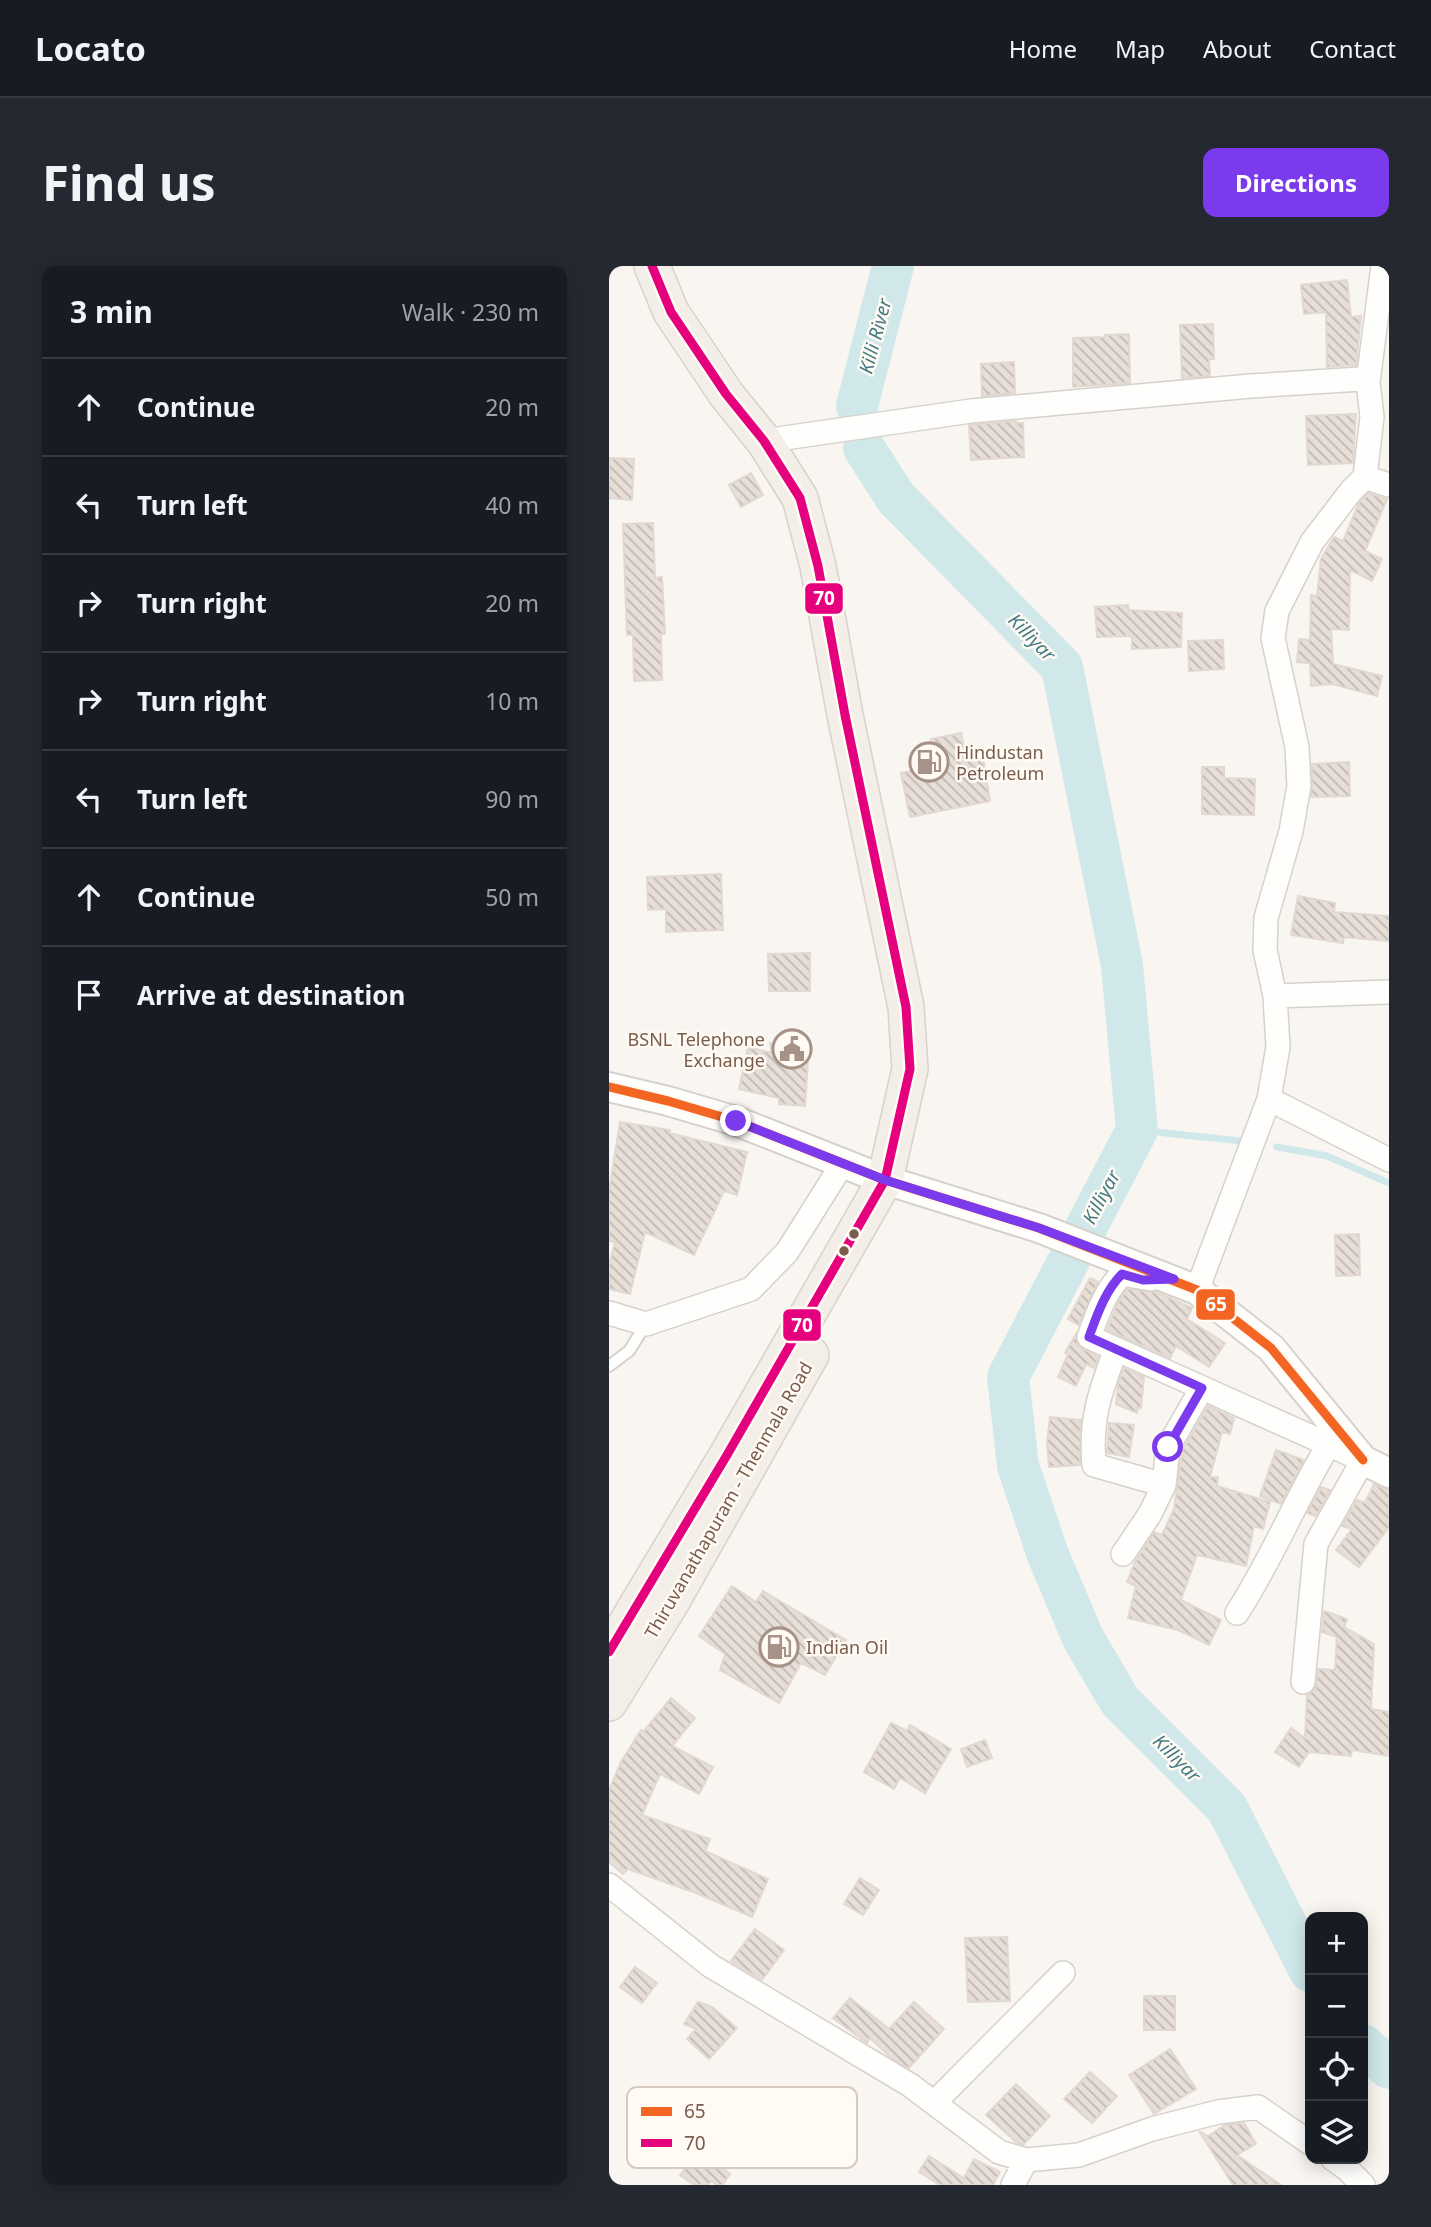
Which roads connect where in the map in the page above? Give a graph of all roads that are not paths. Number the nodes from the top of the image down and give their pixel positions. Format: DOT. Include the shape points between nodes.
graph roads {
  1 [pos="652,266"];
  2 [pos="1383,266"];
  3 [pos="1368,382"];
  4 [pos="764,441"];
  5 [pos="1365,477"];
  6 [pos="1389,485"];
  7 [pos="1389,992"];
  8 [pos="1275,996"];
  9 [pos="609,1087"];
  10 [pos="1263,1113"];
  11 [pos="1389,1160"];
  12 [pos="843,1163"];
  13 [pos="885,1180"];
  14 [pos="1186,1284"];
  15 [pos="609,1313"];
  16 [pos="646,1324"];
  17 [pos="1116,1349"];
  18 [pos="609,1366"];
  19 [pos="1202,1388"];
  20 [pos="1329,1444"];
  21 [pos="1363,1460"];
  22 [pos="1389,1473"];
  23 [pos="1164,1485"];
  24 [pos="1123,1554"];
  25 [pos="659,1596"];
  26 [pos="1237,1613"];
  27 [pos="609,1652"];
  28 [pos="1303,1682"];
  29 [pos="609,1703"];
  30 [pos="609,1885"];
  31 [pos="1063,1973"];
  32 [pos="934,2103"];
  33 [pos="1305,2140"];
  34 [pos="1026,2160"];
  35 [pos="1340,2164"];
  36 [pos="1013,2185"];
  37 [pos="1363,2185"];
  1 -- 4 [label="main road, Thiruvanathapuram - Thenmala Road" via="671,313"];
  2 -- 3 [label="street"];
  3 -- 4 [label="street" via="1251,387 971,411"];
  3 -- 5 [label="street" via="1372,416"];
  4 -- 13 [label="main road, Thiruvanathapuram - Thenmala Road" via="800,498 818,566 906,1007 910,1069"];
  5 -- 6 [label="street"];
  5 -- 8 [label="street" via="1312,542 1277,611 1273,638 1297,747 1299,786 1266,918 1265,950"];
  7 -- 8 [label="street"];
  8 -- 10 [label="street" via="1279,1047"];
  9 -- 12 [label="street" via="736,1121"];
  10 -- 11 [label="street"];
  10 -- 14 [label="street"];
  12 -- 13 [label="street"];
  12 -- 16 [label="street" via="787,1252 751,1289"];
  13 -- 14 [label="street" via="1039,1228"];
  13 -- 25 [label="main road, Thiruvanathapuram - Thenmala Road"];
  13 -- 25 [label="main road, Thiruvanathapuram - Thenmala Road" via="881,1219 863,1260 786,1403"];
  14 -- 17 [label="street" via="1122,1274 1098,1312 1089,1337"];
  14 -- 21 [label="street" via="1271,1348"];
  15 -- 16 [label="street"];
  16 -- 18 [label="lane" via="629,1351"];
  17 -- 19 [label="street"];
  17 -- 23 [label="street" via="1093,1424 1094,1465"];
  19 -- 20 [label="street"];
  19 -- 23 [label="street" via="1168,1447"];
  20 -- 21 [label="street"];
  20 -- 26 [label="street"];
  21 -- 22 [label="street"];
  21 -- 28 [label="street" via="1317,1545"];
  23 -- 24 [label="street"];
  25 -- 27 [label="main road, Thiruvanathapuram - Thenmala Road"];
  25 -- 29 [label="main road, Thiruvanathapuram - Thenmala Road"];
  30 -- 32 [label="street" via="711,1966"];
  31 -- 32 [label="street"];
  32 -- 34 [label="street" via="999,2152"];
  33 -- 34 [label="street" via="1258,2108 1218,2112 1152,2129 1079,2155"];
  34 -- 36 [label="street"];
  35 -- 37 [label="street"];
}
